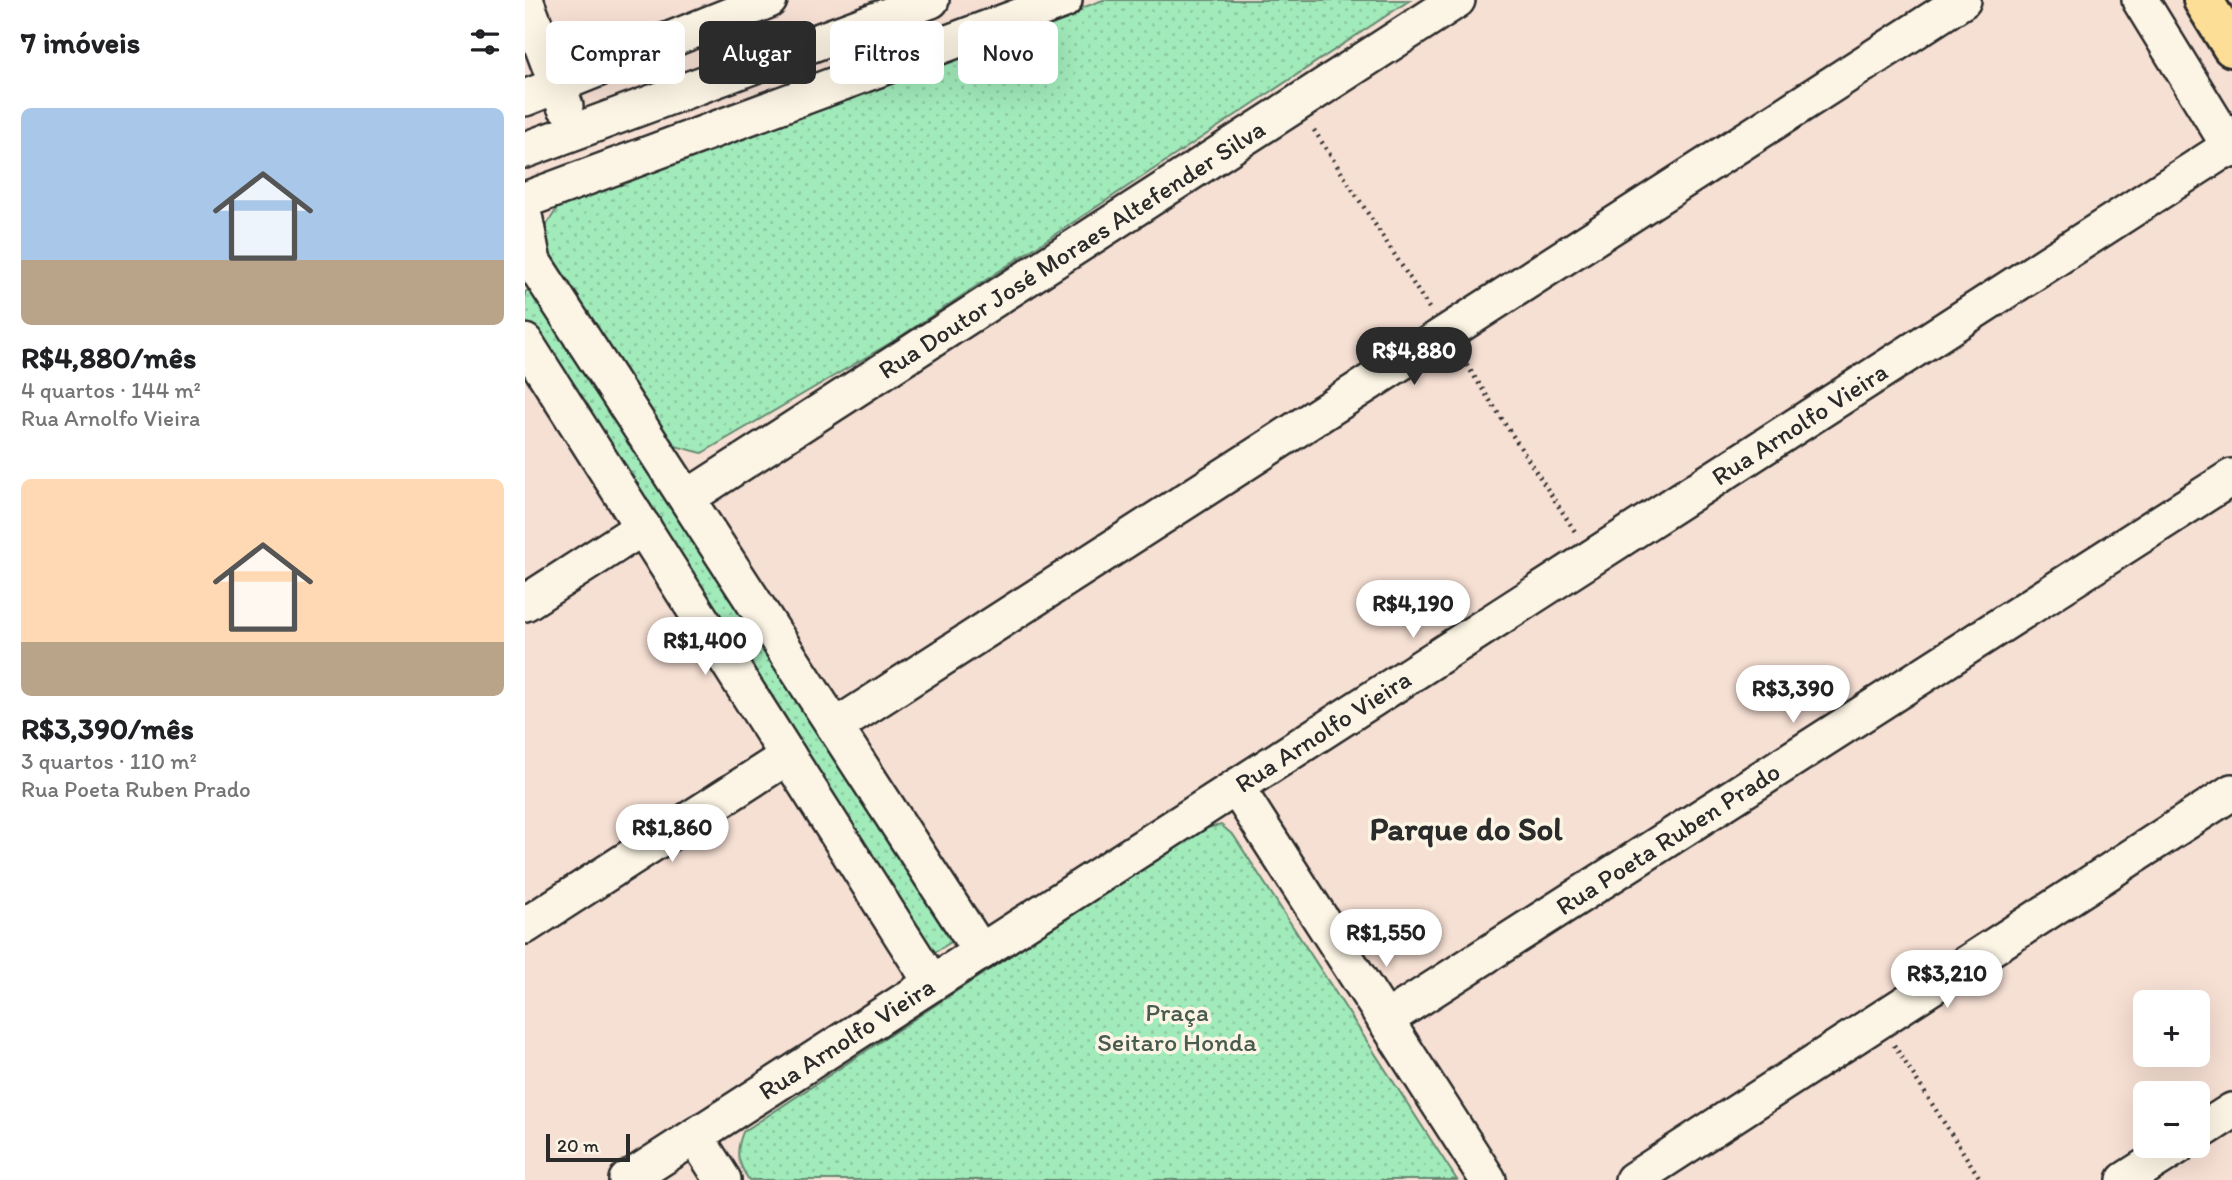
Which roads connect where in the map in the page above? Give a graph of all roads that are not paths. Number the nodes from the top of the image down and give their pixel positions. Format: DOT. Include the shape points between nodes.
graph roads {
  1 [pos="525,0"];
  2 [pos="931,0"];
  3 [pos="1063,0"];
  4 [pos="1457,0"];
  5 [pos="1963,0"];
  6 [pos="2140,0"];
  7 [pos="2203,0"];
  8 [pos="757,2"];
  9 [pos="2232,47"];
  10 [pos="557,85"];
  11 [pos="525,98"];
  12 [pos="575,132"];
  13 [pos="2231,148"];
  14 [pos="525,150"];
  15 [pos="525,200"];
  16 [pos="525,220"];
  17 [pos="529,266"];
  18 [pos="525,342"];
  19 [pos="2232,477"];
  20 [pos="687,498"];
  21 [pos="643,527"];
  22 [pos="525,603"];
  23 [pos="835,727"];
  24 [pos="788,756"];
  25 [pos="1236,787"];
  26 [pos="2232,792"];
  27 [pos="525,926"];
  28 [pos="981,952"];
  29 [pos="932,983"];
  30 [pos="1385,1020"];
  31 [pos="2232,1111"];
  32 [pos="2210,1125"];
  33 [pos="695,1136"];
  34 [pos="2159,1158"];
  35 [pos="627,1180"];
  36 [pos="723,1180"];
  37 [pos="1488,1180"];
  38 [pos="1633,1180"];
  39 [pos="2125,1180"];
  1 -- 10 [label="street"];
  2 -- 12 [label="street"];
  3 -- 15 [label="street"];
  4 -- 20 [label="street, Rua Doutor José Moraes Altefender Silva"];
  5 -- 23 [label="street"];
  6 -- 13 [label="street"];
  7 -- 9 [label="main road"];
  8 -- 10 [label="street"];
  10 -- 11 [label="street"];
  10 -- 12 [label="street"];
  12 -- 14 [label="street"];
  13 -- 25 [label="street, Rua Arnolfo Vieira"];
  16 -- 17 [label="street"];
  17 -- 20 [label="street"];
  18 -- 21 [label="street"];
  19 -- 30 [label="street, Rua Poeta Ruben Prado"];
  20 -- 23 [label="street"];
  21 -- 22 [label="street"];
  21 -- 24 [label="street"];
  23 -- 28 [label="street"];
  24 -- 27 [label="street"];
  24 -- 29 [label="street"];
  25 -- 28 [label="street, Rua Arnolfo Vieira"];
  25 -- 30 [label="street"];
  26 -- 38 [label="street"];
  28 -- 29 [label="street, Rua Arnolfo Vieira"];
  29 -- 33 [label="street, Rua Arnolfo Vieira"];
  30 -- 37 [label="street"];
  31 -- 32 [label="street"];
  33 -- 35 [label="street, Rua Arnolfo Vieira"];
  33 -- 36 [label="street"];
  34 -- 39 [label="street"];
}
